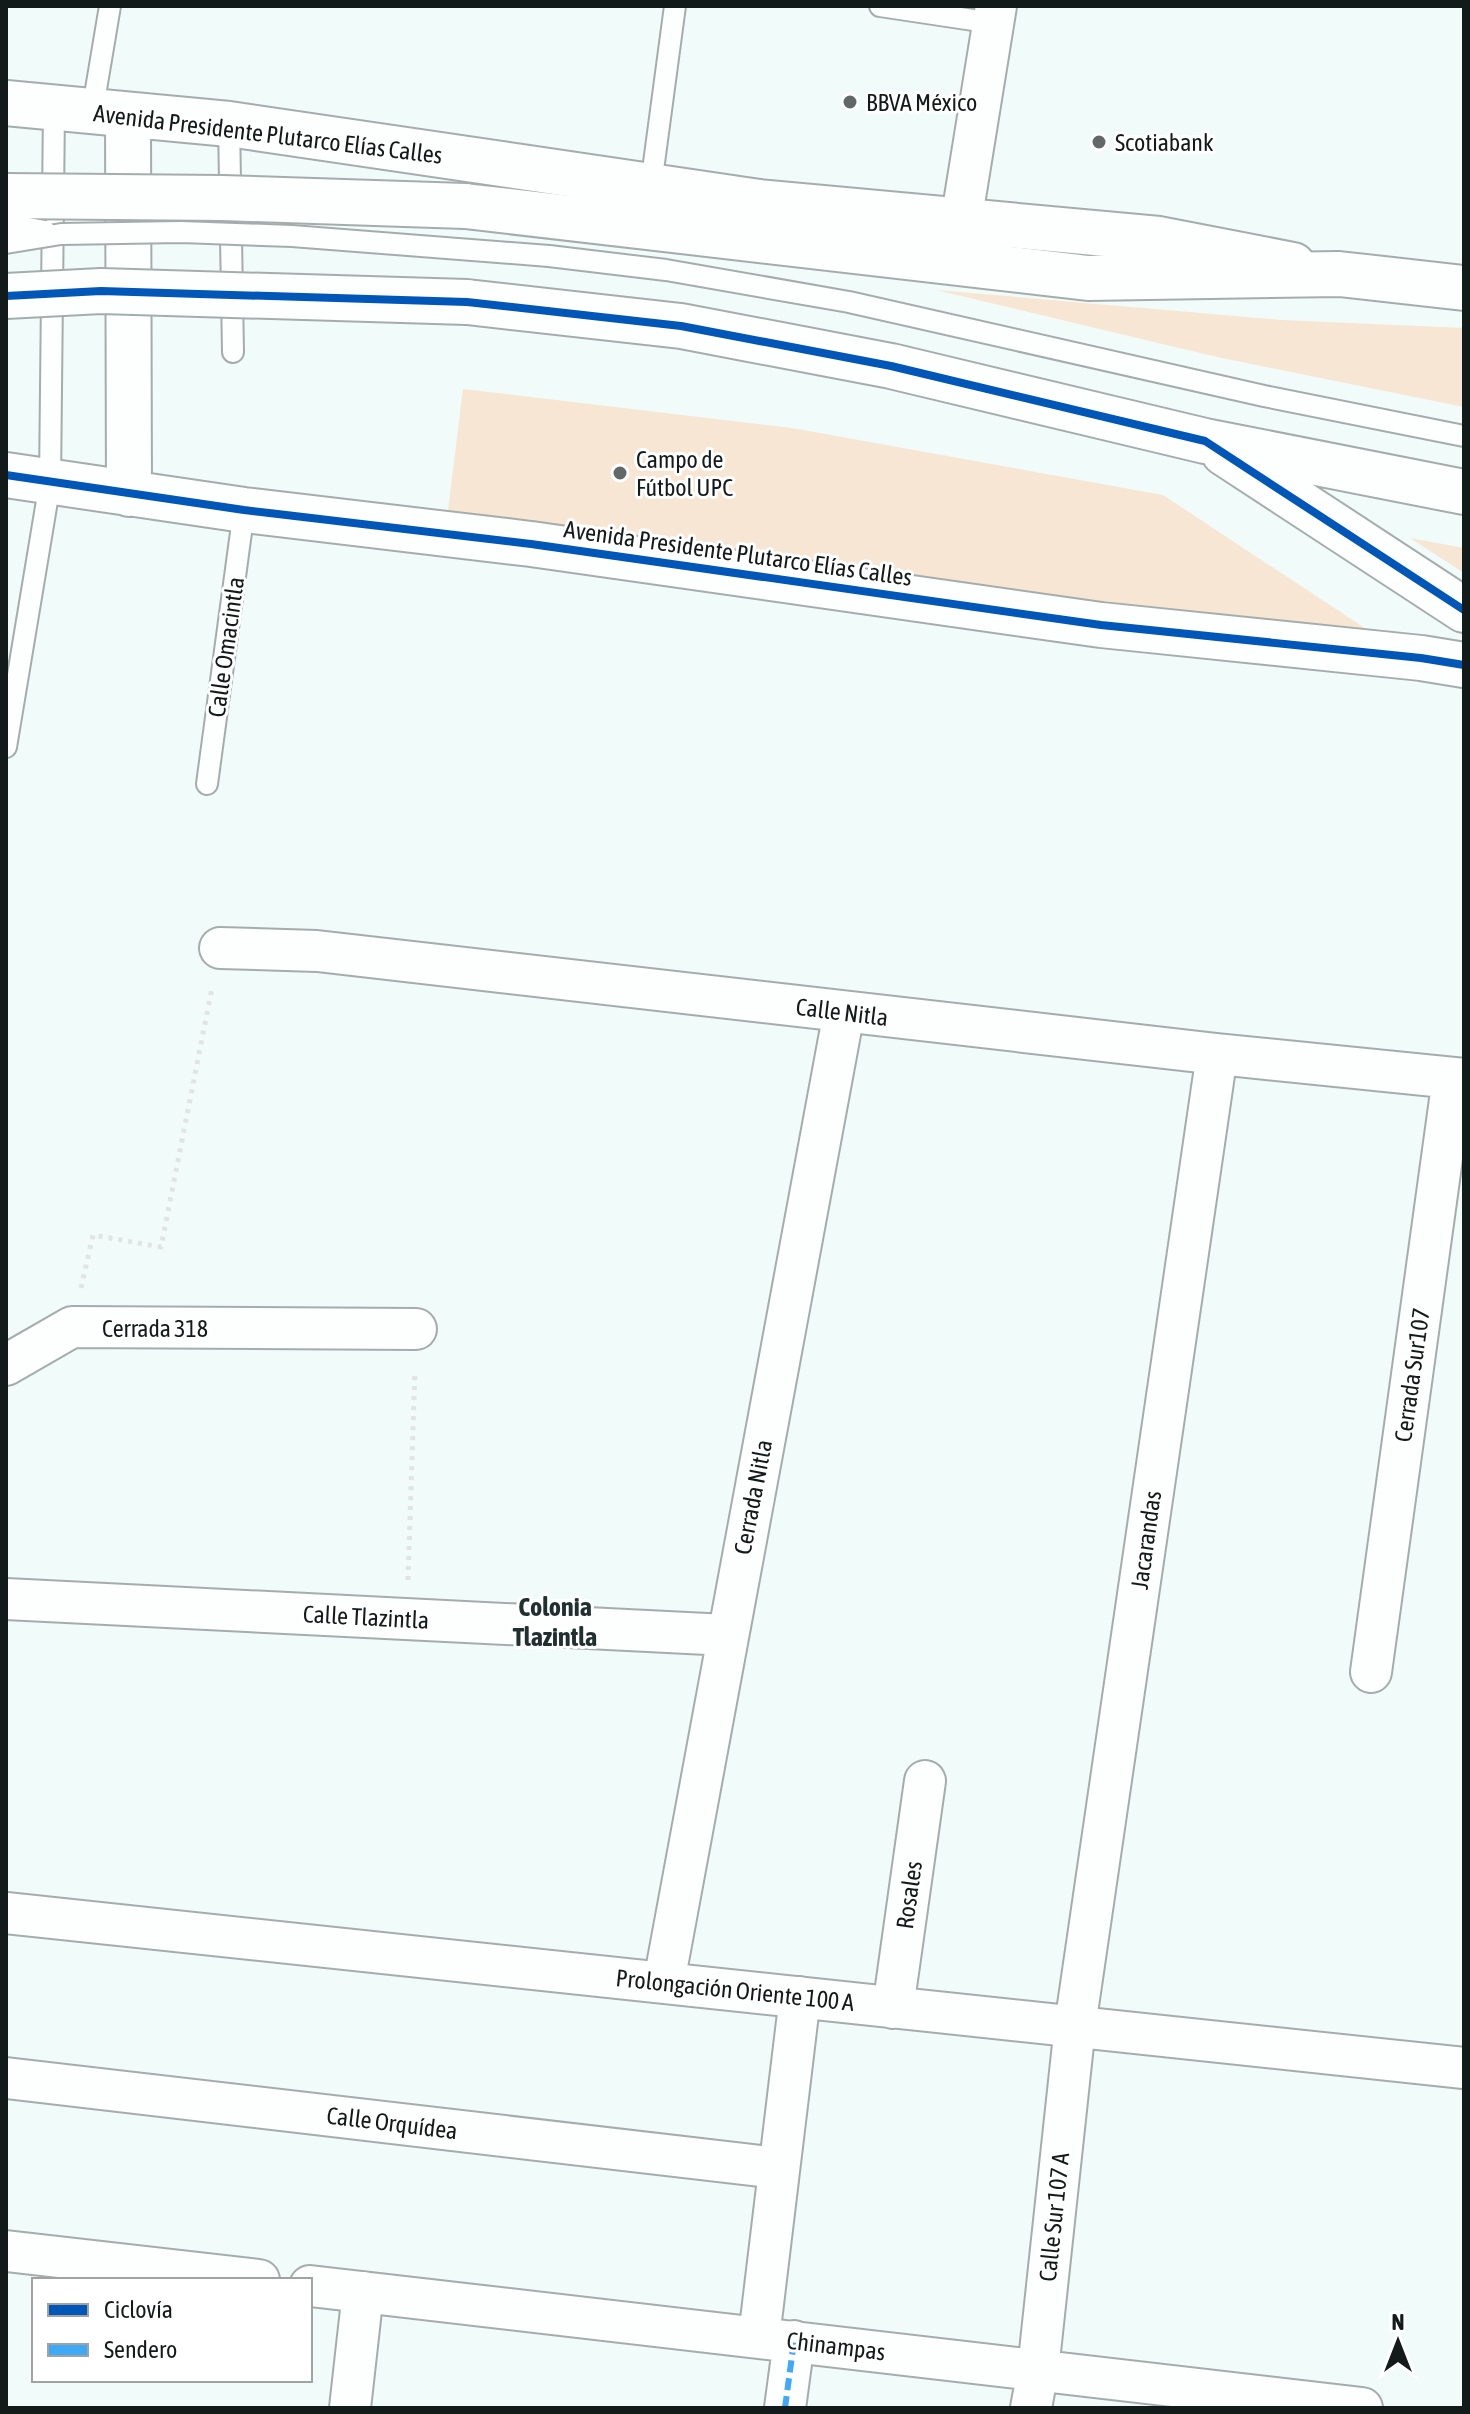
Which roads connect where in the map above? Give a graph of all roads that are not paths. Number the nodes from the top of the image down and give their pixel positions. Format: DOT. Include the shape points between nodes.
graph roads {
  1 [pos="110,6"];
  2 [pos="675,6"];
  3 [pos="880,6"];
  4 [pos="994,14"];
  5 [pos="6,103"];
  6 [pos="91,112"];
  7 [pos="229,124"];
  8 [pos="651,185"];
  9 [pos="6,196"];
  10 [pos="961,222"];
  11 [pos="6,224"];
  12 [pos="61,234"];
  13 [pos="6,243"];
  14 [pos="1339,274"];
  15 [pos="1464,288"];
  16 [pos="6,296"];
  17 [pos="233,352"];
  18 [pos="1464,436"];
  19 [pos="1205,441"];
  20 [pos="6,475"];
  21 [pos="50,483"];
  22 [pos="1464,492"];
  23 [pos="129,494"];
  24 [pos="244,510"];
  25 [pos="1464,610"];
  26 [pos="1464,665"];
  27 [pos="6,747"];
  28 [pos="207,784"];
  29 [pos="220,948"];
  30 [pos="844,1012"];
  31 [pos="1217,1054"];
  32 [pos="1459,1078"];
  33 [pos="416,1329"];
  34 [pos="6,1365"];
  35 [pos="6,1599"];
  36 [pos="727,1635"];
  37 [pos="1371,1672"];
  38 [pos="925,1781"];
  39 [pos="6,1913"];
  40 [pos="664,1982"];
  41 [pos="800,1997"];
  42 [pos="893,2008"];
  43 [pos="1075,2026"];
  44 [pos="1464,2068"];
  45 [pos="6,2078"];
  46 [pos="778,2168"];
  47 [pos="6,2251"];
  48 [pos="242,2278"];
  49 [pos="312,2286"];
  50 [pos="363,2292"];
  51 [pos="776,2339"];
  52 [pos="1034,2389"];
  53 [pos="1336,2406"];
  54 [pos="350,2408"];
  55 [pos="785,2408"];
  1 -- 6 [label="lane"];
  2 -- 8 [label="lane"];
  3 -- 4 [label="lane"];
  4 -- 10 [label="street"];
  5 -- 6 [label="main road, Avenida Presidente Plutarco Elías Calles"];
  6 -- 7 [label="main road, Avenida Presidente Plutarco Elías Calles"];
  6 -- 21 [label="lane"];
  6 -- 23 [label="main road"];
  7 -- 8 [label="main road, Avenida Presidente Plutarco Elías Calles"];
  7 -- 17 [label="lane"];
  8 -- 10 [label="main road, Avenida Presidente Plutarco Elías Calles" via="759,202"];
  9 -- 14 [label="main road, Avenida Presidente Plutarco Elías Calles, bridge" via="465,206 1088,278"];
  10 -- 14 [label="main road, Avenida Presidente Plutarco Elías Calles" via="1159,239"];
  11 -- 12 [label="lane, bridge"];
  12 -- 13 [label="lane, bridge"];
  12 -- 18 [label="lane, bridge" via="292,236 666,270 849,302"];
  14 -- 15 [label="main road, Avenida Presidente Plutarco Elías Calles"];
  16 -- 19 [label="main road, bridge" via="101,291 467,302 696,329 891,366"];
  19 -- 22 [label="main road"];
  19 -- 25 [label="main road"];
  20 -- 21 [label="main road, Avenida Presidente Plutarco Elías Calles"];
  21 -- 23 [label="main road, Avenida Presidente Plutarco Elías Calles"];
  21 -- 27 [label="lane"];
  23 -- 24 [label="main road, Avenida Presidente Plutarco Elías Calles"];
  24 -- 26 [label="main road, Avenida Presidente Plutarco Elías Calles" via="531,544 1101,625"];
  24 -- 28 [label="lane, Calle Omacintla"];
  29 -- 30 [label="street, Calle Nitla" via="317,951"];
  30 -- 31 [label="street, Calle Nitla"];
  30 -- 36 [label="street, Cerrada Nitla"];
  31 -- 32 [label="street, Calle Nitla"];
  31 -- 43 [label="street, Jacarandas"];
  32 -- 37 [label="street, Cerrada Sur107"];
  33 -- 34 [label="street, Cerrada 318" via="72,1327"];
  35 -- 36 [label="street, Calle Tlazintla"];
  36 -- 40 [label="street, Cerrada Nitla"];
  38 -- 42 [label="street, Rosales"];
  39 -- 40 [label="street, Prolongación Oriente 100 A"];
  40 -- 41 [label="street, Prolongación Oriente 100 A"];
  41 -- 42 [label="street, Prolongación Oriente 100 A"];
  41 -- 46 [label="street"];
  42 -- 43 [label="street, Prolongación Oriente 100 A"];
  43 -- 44 [label="street, Prolongación Oriente 100 A"];
  43 -- 52 [label="street, Calle Sur 107 A"];
  45 -- 46 [label="street, Calle Orquídea"];
  46 -- 51 [label="street"];
  47 -- 48 [label="street"];
  49 -- 50 [label="street, Chinampas"];
  50 -- 51 [label="street, Chinampas"];
  50 -- 54 [label="street"];
  51 -- 52 [label="street, Chinampas"];
  51 -- 55 [label="street"];
  52 -- 53 [label="street, Chinampas"];
}
